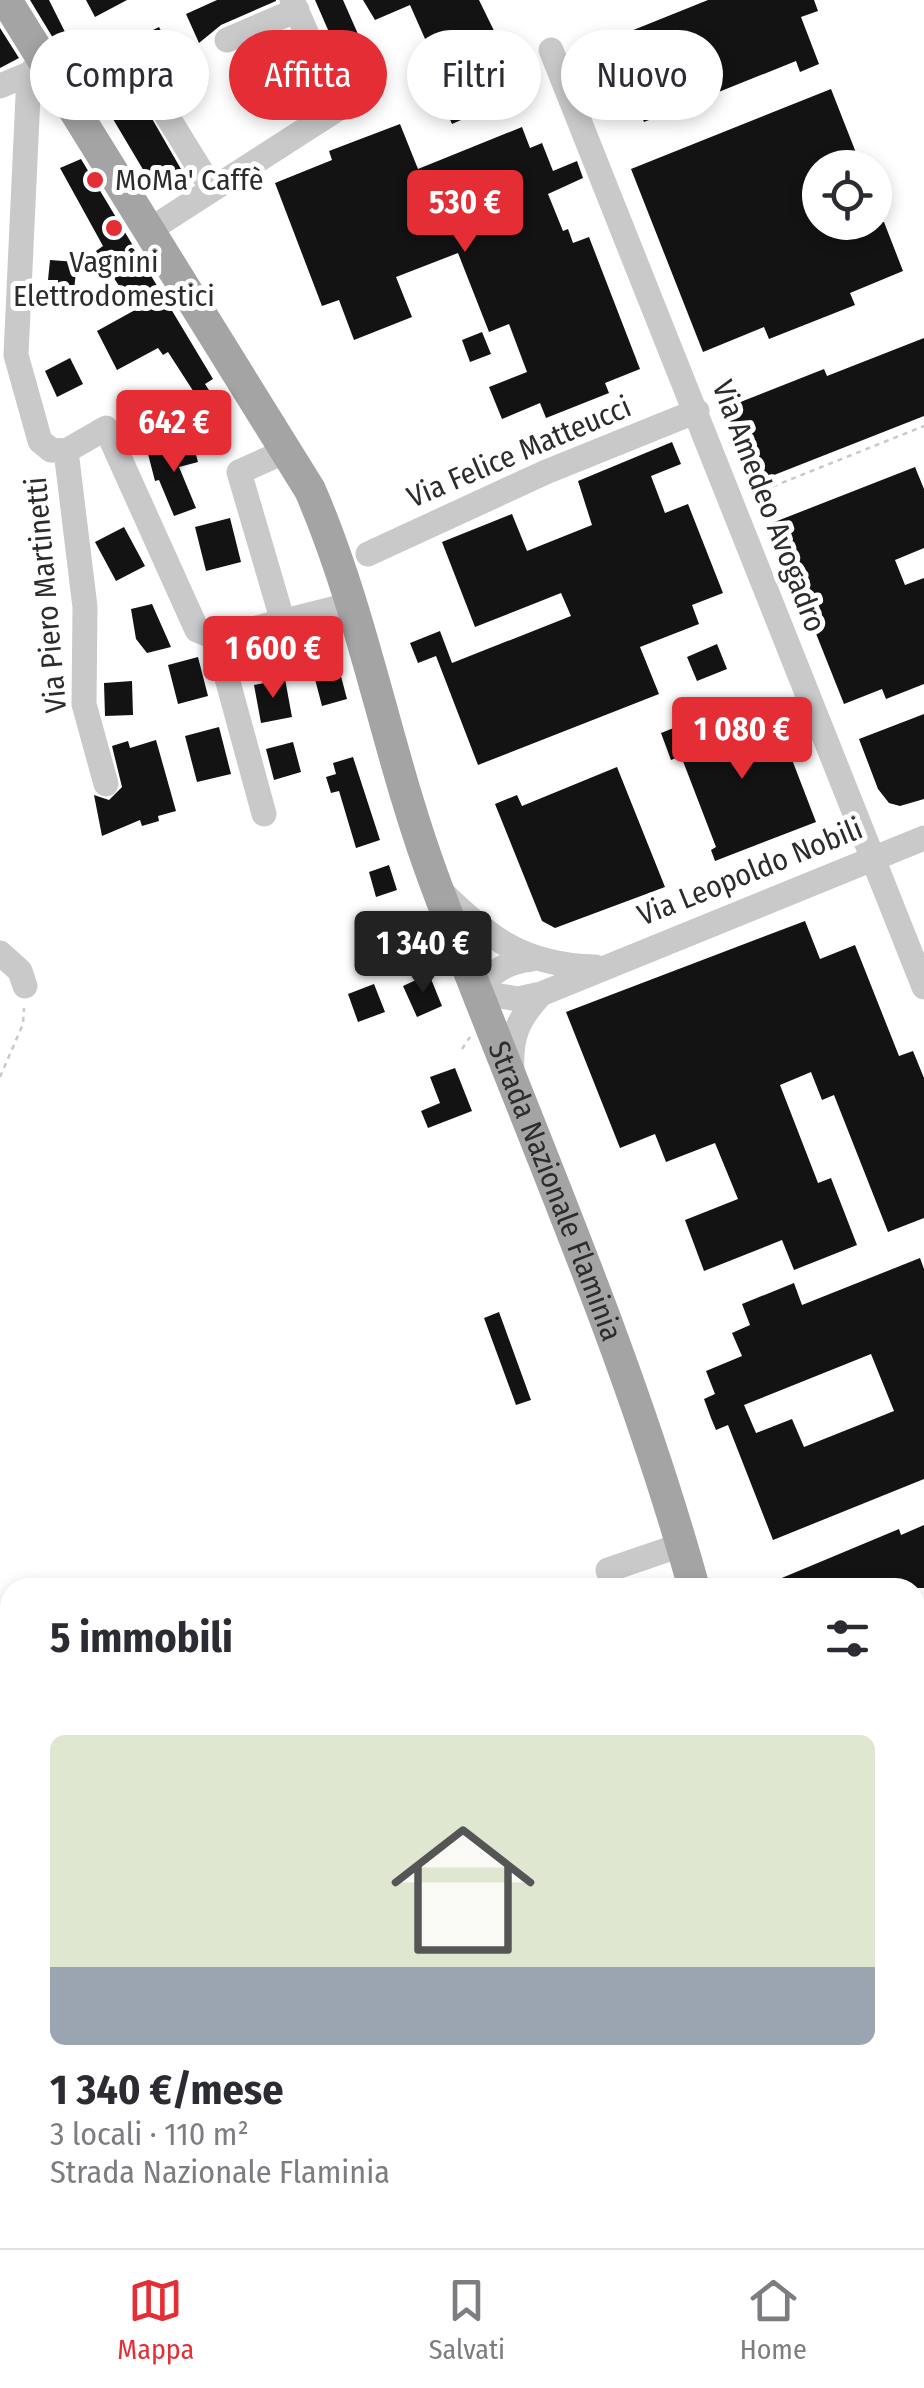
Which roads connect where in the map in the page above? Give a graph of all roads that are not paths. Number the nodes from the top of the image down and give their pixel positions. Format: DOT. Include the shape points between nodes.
graph roads {
  1 [pos="6,0"];
  2 [pos="295,5"];
  3 [pos="228,40"];
  4 [pos="551,50"];
  5 [pos="30,54"];
  6 [pos="30,71"];
  7 [pos="0,86"];
  8 [pos="31,120"];
  9 [pos="72,120"];
  10 [pos="170,120"];
  11 [pos="212,190"];
  12 [pos="148,231"];
  13 [pos="8,356"];
  14 [pos="697,412"];
  15 [pos="288,450"];
  16 [pos="66,451"];
  17 [pos="368,554"];
  18 [pos="353,604"];
  19 [pos="282,622"];
  20 [pos="216,638"];
  21 [pos="106,784"];
  22 [pos="264,814"];
  23 [pos="924,838"];
  24 [pos="873,858"];
  25 [pos="436,885"];
  26 [pos="0,954"];
  27 [pos="532,959"];
  28 [pos="600,967"];
  29 [pos="25,986"];
  30 [pos="924,987"];
  31 [pos="476,992"];
  32 [pos="541,994"];
  33 [pos="512,1078"];
  34 [pos="681,1545"];
  35 [pos="611,1578"];
  36 [pos="691,1578"];
  1 -- 5 [label="main road, Strada Nazionale Flaminia"];
  2 -- 3 [label="street"];
  2 -- 11 [label="street" via="339,108"];
  4 -- 14 [label="street, Via Amedeo Avogadro"];
  6 -- 7 [label="street"];
  8 -- 13 [label="street"];
  9 -- 12 [label="main road, Strada Nazionale Flaminia"];
  10 -- 11 [label="street"];
  11 -- 12 [label="street"];
  12 -- 15 [label="main road, Strada Nazionale Flaminia"];
  13 -- 16 [label="street" via="40,440"];
  14 -- 17 [label="street, Via Felice Matteucci"];
  14 -- 24 [label="street, Via Amedeo Avogadro"];
  15 -- 18 [label="main road, Strada Nazionale Flaminia" via="336,550"];
  15 -- 19 [label="street" via="239,472"];
  16 -- 20 [label="street, Via Piero Martinetti" via="106,428 197,630"];
  16 -- 21 [label="street, Via Piero Martinetti" via="85,607 84,704"];
  18 -- 19 [label="street"];
  18 -- 25 [label="main road, Strada Nazionale Flaminia" via="401,785"];
  19 -- 20 [label="street"];
  20 -- 22 [label="street, Via Piero Martinetti"];
  23 -- 24 [label="street, Via Leopoldo Nobili"];
  24 -- 28 [label="street, Via Leopoldo Nobili"];
  24 -- 30 [label="street, Via Amedeo Avogadro"];
  25 -- 27 [label="street, Via Leopoldo Nobili" via="498,940"];
  25 -- 31 [label="main road, Strada Nazionale Flaminia"];
  26 -- 29 [label="street" via="20,971"];
  27 -- 28 [label="street, Via Leopoldo Nobili"];
  27 -- 31 [label="street, Via Leopoldo Nobili" via="509,962"];
  28 -- 32 [label="street, Via Leopoldo Nobili"];
  31 -- 32 [label="street, Via Leopoldo Nobili" via="518,999"];
  31 -- 33 [label="main road, Strada Nazionale Flaminia"];
  32 -- 33 [label="street" via="510,1040"];
  33 -- 34 [label="main road, Strada Nazionale Flaminia" via="640,1409"];
  34 -- 35 [label="street" via="608,1570"];
  34 -- 36 [label="main road, Strada Nazionale Flaminia"];
}
